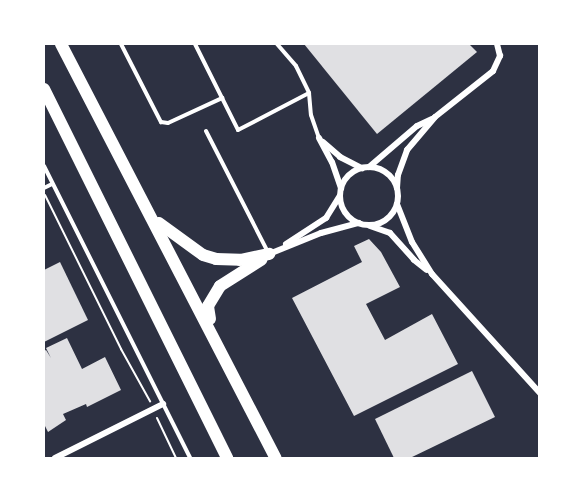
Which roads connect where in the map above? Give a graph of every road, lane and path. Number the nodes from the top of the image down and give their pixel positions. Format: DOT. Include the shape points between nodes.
graph roads {
  1 [pos="61,44"];
  2 [pos="121,44"];
  3 [pos="195,44"];
  4 [pos="277,44"];
  5 [pos="498,44"];
  6 [pos="44,89"];
  7 [pos="309,93"];
  8 [pos="222,98"];
  9 [pos="435,117"];
  10 [pos="206,131"];
  11 [pos="319,138"];
  12 [pos="44,166"];
  13 [pos="365,167"];
  14 [pos="52,184"];
  15 [pos="397,188"];
  16 [pos="44,190"];
  17 [pos="341,192"];
  18 [pos="397,204"];
  19 [pos="153,218"];
  20 [pos="364,224"];
  21 [pos="273,253"];
  22 [pos="432,274"];
  23 [pos="213,332"];
  24 [pos="540,393"];
  25 [pos="163,404"];
  26 [pos="154,409"];
  27 [pos="55,459"];
  28 [pos="176,459"];
  29 [pos="190,459"];
  30 [pos="227,459"];
  31 [pos="276,459"];
  1 -- 19 [label="highway"];
  2 -- 8 [label="lane" via="161,122 168,123"];
  3 -- 8 [label="lane"];
  4 -- 7 [label="lane" via="297,66"];
  5 -- 9 [label="street" via="500,56 493,71"];
  6 -- 30 [label="highway"];
  7 -- 8 [label="lane" via="238,130"];
  7 -- 11 [label="lane"];
  9 -- 13 [label="street" via="417,126"];
  9 -- 15 [label="street" via="407,150"];
  10 -- 21 [label="lane"];
  11 -- 13 [label="street" via="340,157"];
  11 -- 17 [label="street"];
  12 -- 14 [label="lane"];
  13 -- 15 [label="street" via="389,175"];
  13 -- 17 [label="street" via="348,175"];
  14 -- 16 [label="lane"];
  14 -- 25 [label="lane"];
  15 -- 18 [label="street"];
  16 -- 26 [label="path"];
  17 -- 20 [label="street" via="344,210"];
  17 -- 21 [label="street" via="326,218"];
  18 -- 20 [label="street" via="388,217"];
  18 -- 22 [label="street" via="412,242"];
  19 -- 21 [label="highway" via="203,255 216,259 240,260"];
  19 -- 23 [label="highway"];
  20 -- 21 [label="street" via="321,233"];
  20 -- 22 [label="street" via="390,234"];
  21 -- 23 [label="highway" via="220,286 208,306"];
  22 -- 24 [label="street"];
  23 -- 31 [label="highway"];
  25 -- 26 [label="street"];
  25 -- 29 [label="lane"];
  26 -- 27 [label="street"];
  26 -- 28 [label="path"];
}
